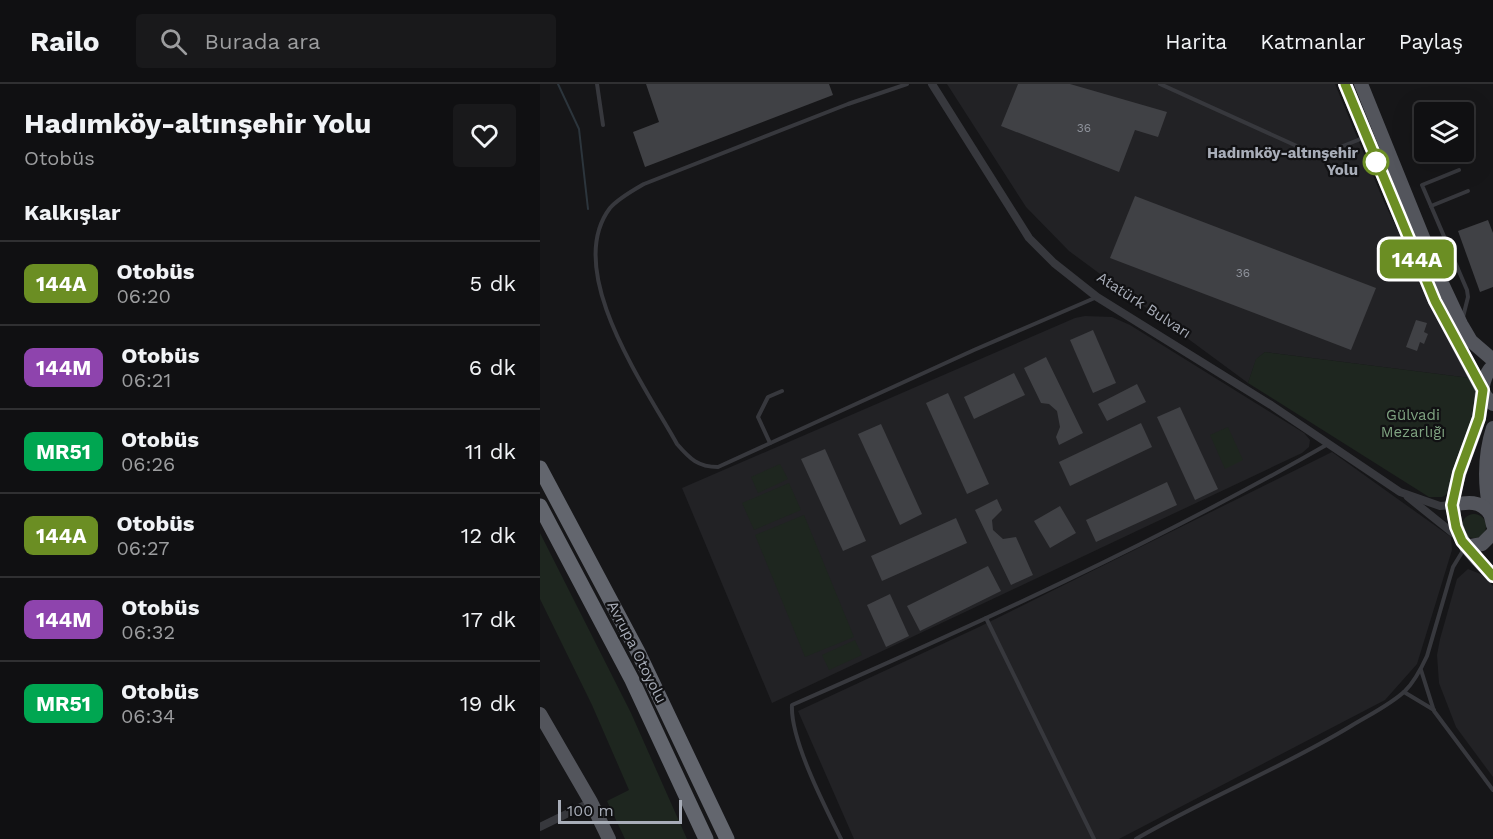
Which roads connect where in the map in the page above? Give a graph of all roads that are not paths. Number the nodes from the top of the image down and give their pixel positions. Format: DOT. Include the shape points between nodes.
graph roads {
  1 [pos="597,84"];
  2 [pos="906,84"];
  3 [pos="932,84"];
  4 [pos="1160,84"];
  5 [pos="1345,84"];
  6 [pos="1361,84"];
  7 [pos="603,125"];
  8 [pos="1366,137"];
  9 [pos="1459,170"];
  10 [pos="1468,191"];
  11 [pos="1431,206"];
  12 [pos="1097,297"];
  13 [pos="1461,324"];
  14 [pos="1493,360"];
  15 [pos="1493,366"];
  16 [pos="1483,390"];
  17 [pos="782,392"];
  18 [pos="1493,404"];
  19 [pos="1493,428"];
  20 [pos="1330,442"];
  21 [pos="770,443"];
  22 [pos="540,468"];
  23 [pos="1400,492"];
  24 [pos="1452,505"];
  25 [pos="540,506"];
  26 [pos="1492,520"];
  27 [pos="1493,533"];
  28 [pos="1464,544"];
  29 [pos="1493,576"];
  30 [pos="986,618"];
  31 [pos="1421,670"];
  32 [pos="1404,692"];
  33 [pos="1434,711"];
  34 [pos="540,714"];
  35 [pos="1493,790"];
  36 [pos="591,802"];
  37 [pos="540,827"];
  38 [pos="609,839"];
  39 [pos="706,839"];
  40 [pos="727,839"];
  41 [pos="841,839"];
  42 [pos="1094,839"];
  43 [pos="1136,839"];
  1 -- 7 [label="lane"];
  2 -- 21 [label="lane" via="644,184 610,208 604,220 596,263 601,296 619,341 677,444 696,464 718,467"];
  3 -- 12 [label="street, Atatürk Bulvarı" via="1029,238"];
  4 -- 8 [label="lane" via="1310,152 1323,154"];
  5 -- 8 [label="main road"];
  6 -- 13 [label="main road"];
  8 -- 16 [label="main road" via="1435,301"];
  9 -- 11 [label="lane" via="1422,185"];
  10 -- 11 [label="lane"];
  11 -- 13 [label="lane" via="1468,293"];
  12 -- 20 [label="street, Atatürk Bulvarı"];
  12 -- 21 [label="lane"];
  13 -- 14 [label="main road" via="1471,341"];
  15 -- 16 [label="main road, Atatürk Bulvarı" via="1484,377"];
  16 -- 18 [label="main road"];
  16 -- 24 [label="main road, Atatürk Bulvarı" via="1479,418"];
  17 -- 21 [label="lane" via="768,397 758,417"];
  19 -- 26 [label="main road" via="1487,464"];
  20 -- 23 [label="street, Atatürk Bulvarı"];
  20 -- 30 [label="lane" via="1111,560"];
  22 -- 40 [label="highway, Avrupa Otoyolu" via="638,652"];
  23 -- 24 [label="street, Atatürk Bulvarı" via="1440,506"];
  23 -- 28 [label="street, Atatürk Bulvarı"];
  24 -- 26 [label="main road" via="1479,504"];
  24 -- 28 [label="main road, Atatürk Bulvarı"];
  25 -- 39 [label="highway, Avrupa Otoyolu" via="632,680"];
  27 -- 28 [label="main road" via="1482,544"];
  28 -- 29 [label="main road, Atatürk Bulvarı"];
  28 -- 31 [label="lane"];
  30 -- 41 [label="lane" via="792,705 791,718 814,784"];
  30 -- 42 [label="lane"];
  31 -- 32 [label="lane"];
  31 -- 33 [label="lane"];
  32 -- 33 [label="lane"];
  32 -- 43 [label="lane" via="1323,742"];
  33 -- 35 [label="lane"];
  34 -- 36 [label="main road"];
  36 -- 37 [label="street"];
  36 -- 38 [label="main road"];
}
